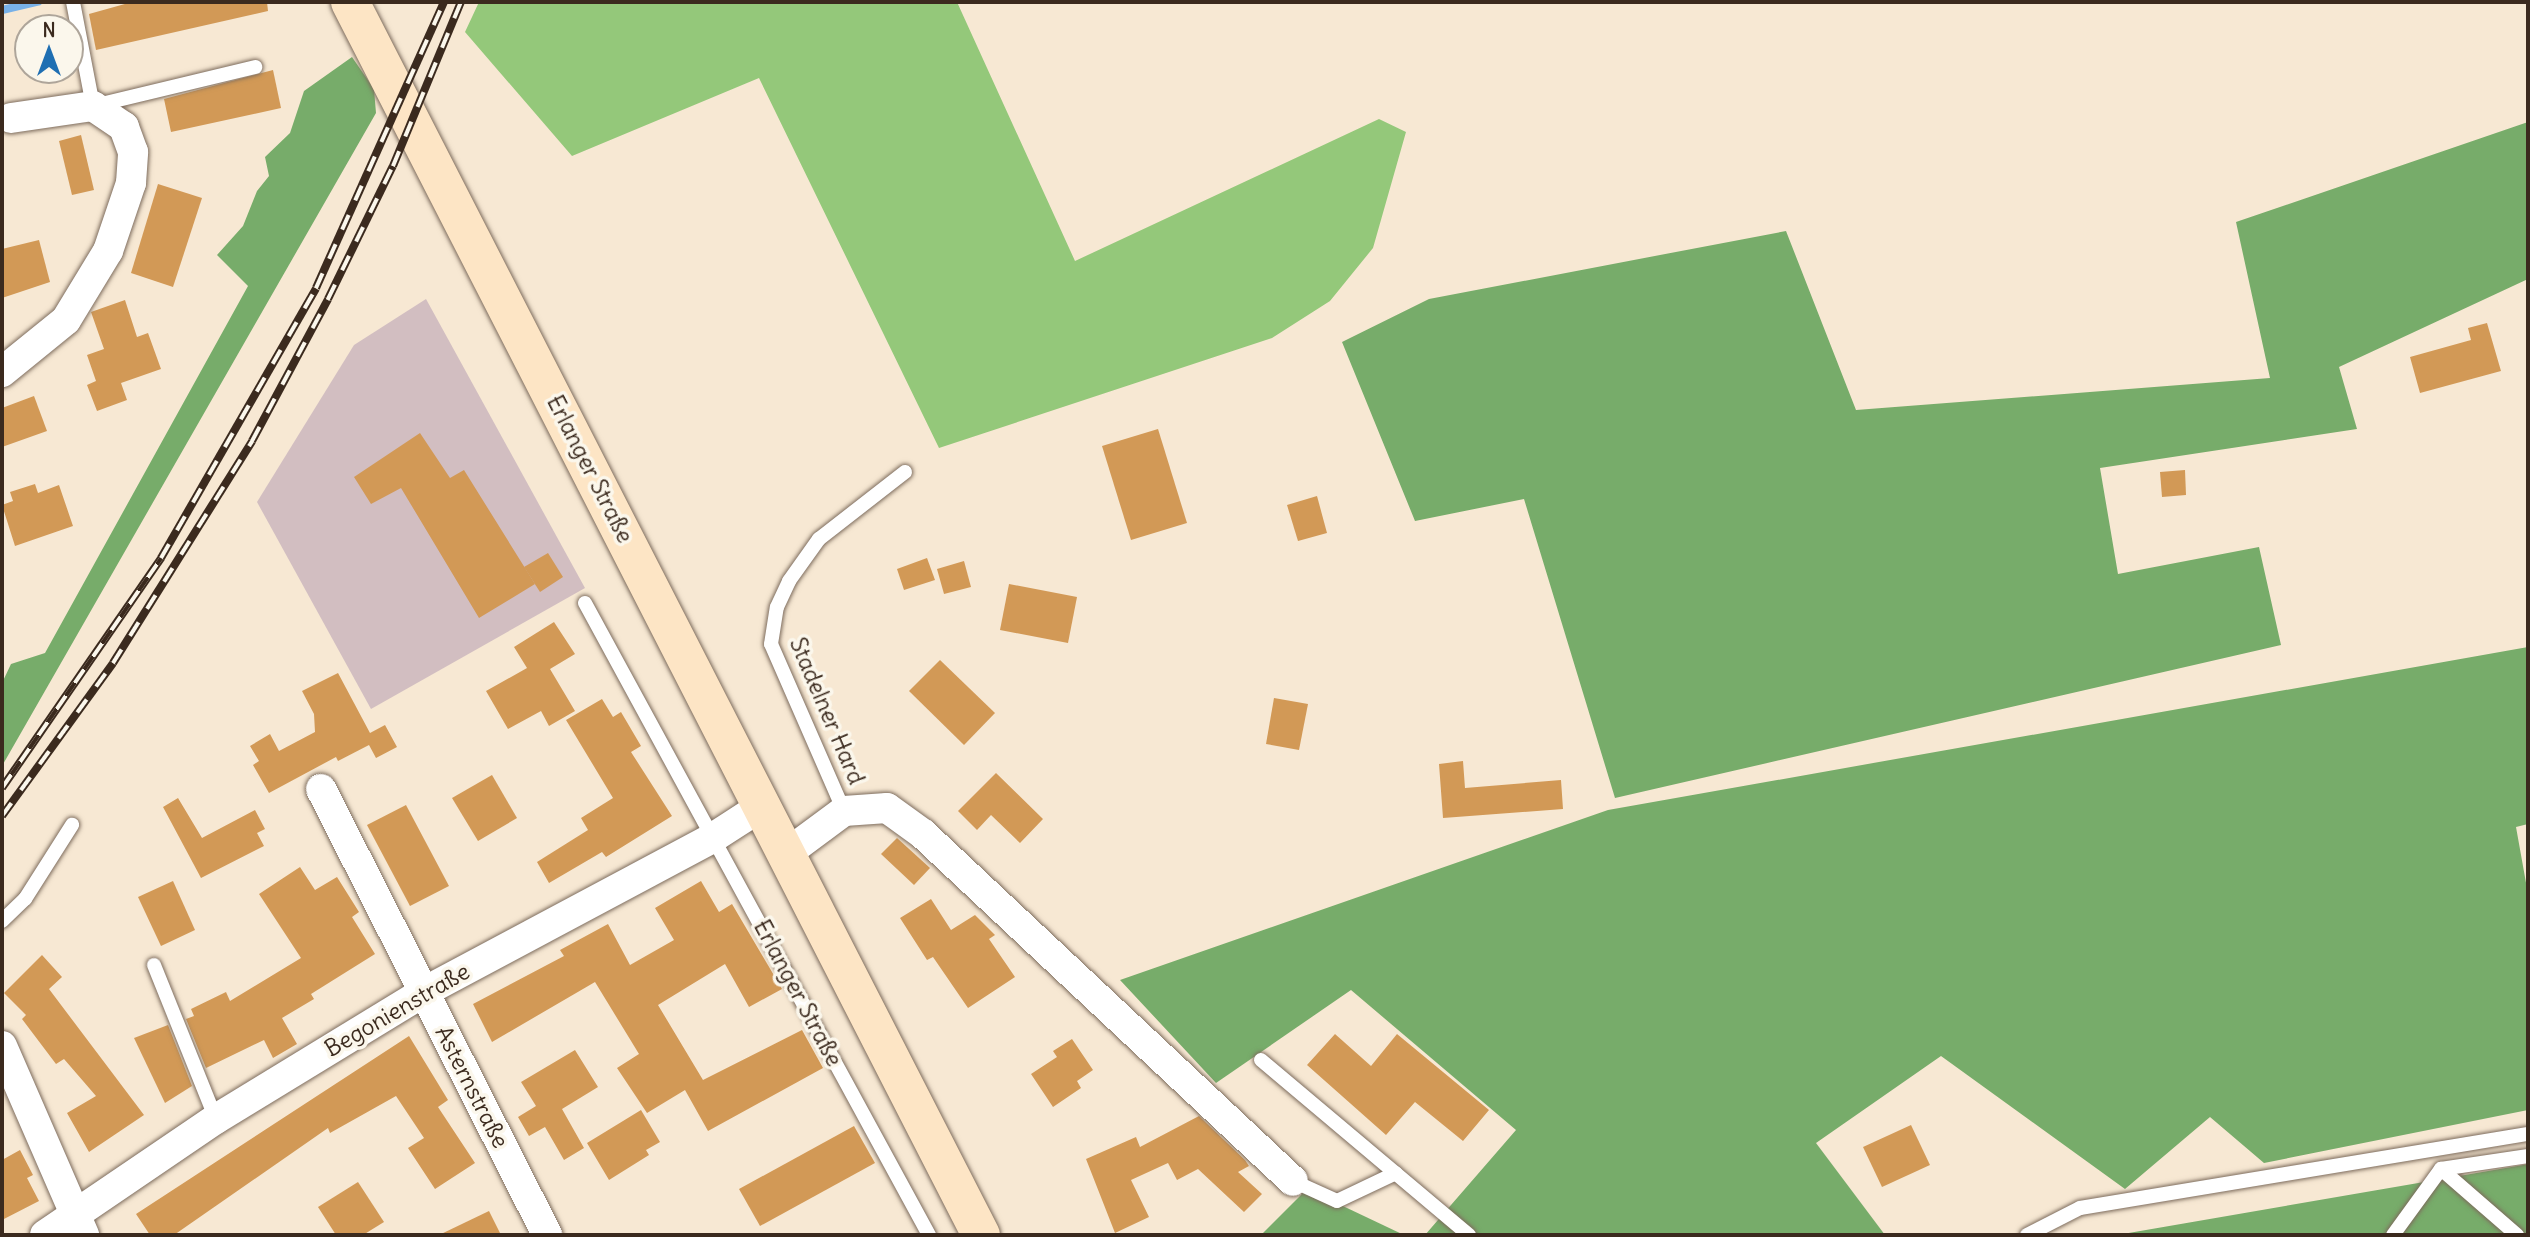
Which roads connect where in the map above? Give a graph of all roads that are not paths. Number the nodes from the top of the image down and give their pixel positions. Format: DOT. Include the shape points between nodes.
graph roads {
  1 [pos="73,2"];
  2 [pos="351,2"];
  3 [pos="255,67"];
  4 [pos="93,106"];
  5 [pos="11,118"];
  6 [pos="2,372"];
  7 [pos="905,472"];
  8 [pos="585,603"];
  9 [pos="321,789"];
  10 [pos="762,806"];
  11 [pos="844,811"];
  12 [pos="72,825"];
  13 [pos="714,837"];
  14 [pos="786,854"];
  15 [pos="2,921"];
  16 [pos="154,965"];
  17 [pos="424,992"];
  18 [pos="2,1046"];
  19 [pos="1261,1060"];
  20 [pos="216,1119"];
  21 [pos="2528,1134"];
  22 [pos="2528,1156"];
  23 [pos="2441,1169"];
  24 [pos="1396,1173"];
  25 [pos="1293,1181"];
  26 [pos="80,1227"];
  27 [pos="45,1235"];
  28 [pos="547,1235"];
  29 [pos="929,1235"];
  30 [pos="981,1235"];
  31 [pos="1469,1235"];
  32 [pos="2027,1235"];
  33 [pos="2393,1235"];
  34 [pos="2517,1235"];
  1 -- 4 [label="lane"];
  2 -- 10 [label="main road, Erlanger Straße"];
  3 -- 4 [label="lane"];
  4 -- 5 [label="street"];
  4 -- 6 [label="street" via="124,127 133,152 131,183 108,251 66,320"];
  7 -- 11 [label="lane, Stadelner Hard" via="818,539 789,581 775,619 771,644"];
  8 -- 13 [label="lane, Erlanger Straße"];
  9 -- 17 [label="street, Asternstraße"];
  10 -- 13 [label="street, Begonienstraße"];
  10 -- 14 [label="main road, Erlanger Straße"];
  11 -- 14 [label="street"];
  11 -- 25 [label="street" via="887,808 923,834"];
  12 -- 15 [label="lane" via="25,898"];
  13 -- 17 [label="street, Begonienstraße"];
  13 -- 29 [label="lane, Erlanger Straße"];
  14 -- 30 [label="main road, Erlanger Straße"];
  16 -- 20 [label="lane"];
  17 -- 20 [label="street, Begonienstraße"];
  17 -- 28 [label="street, Asternstraße"];
  18 -- 26 [label="street"];
  19 -- 24 [label="lane"];
  20 -- 26 [label="street, Begonienstraße"];
  21 -- 32 [label="lane" via="2080,1208"];
  22 -- 23 [label="lane"];
  23 -- 33 [label="lane"];
  23 -- 34 [label="lane"];
  24 -- 25 [label="lane" via="1337,1201"];
  24 -- 31 [label="lane"];
  26 -- 27 [label="street, Begonienstraße"];
}
